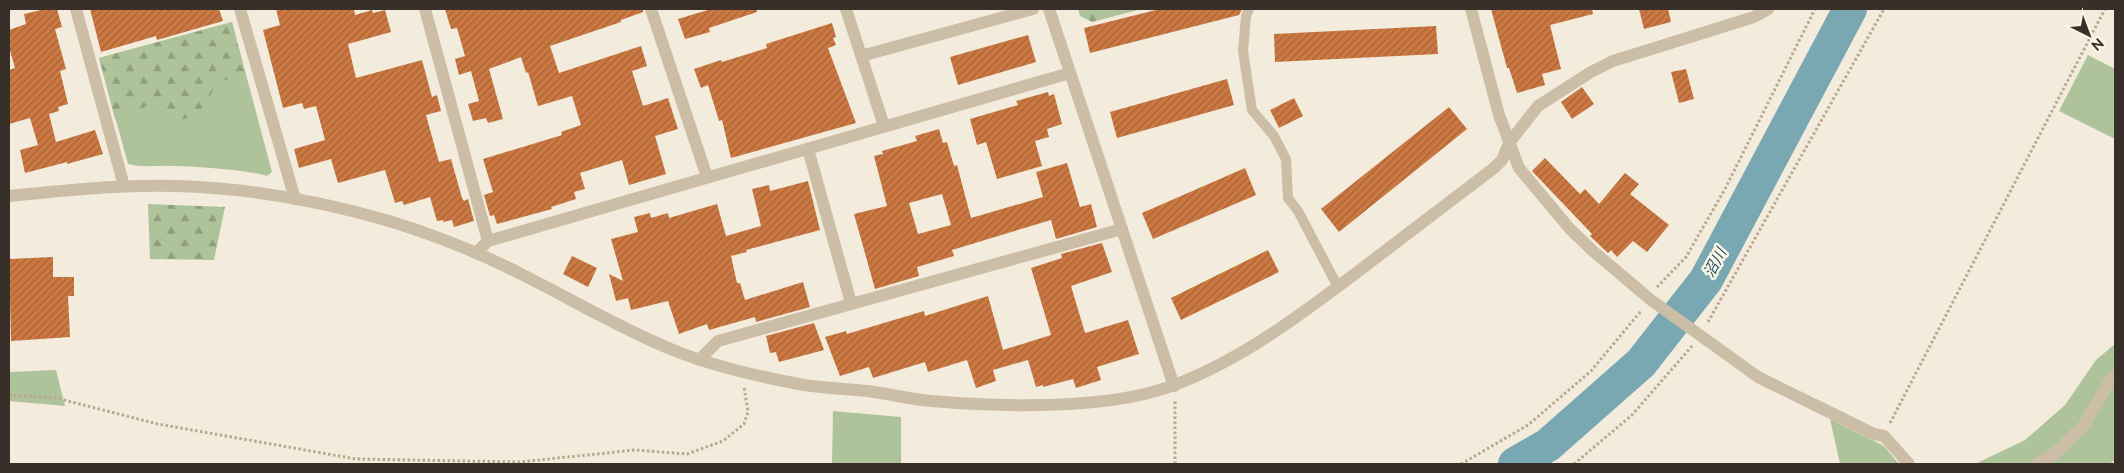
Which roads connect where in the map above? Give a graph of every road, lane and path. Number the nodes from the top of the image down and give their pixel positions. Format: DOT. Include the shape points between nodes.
graph roads {
  1 [pos="76,9"];
  2 [pos="240,9"];
  3 [pos="426,9"];
  4 [pos="651,9"];
  5 [pos="846,9"];
  6 [pos="1032,9"];
  7 [pos="1049,9"];
  8 [pos="1249,9"];
  9 [pos="1471,9"];
  10 [pos="1768,9"];
  11 [pos="1815,9"];
  12 [pos="1884,9"];
  13 [pos="2105,9"];
  14 [pos="861,56"];
  15 [pos="1070,73"];
  16 [pos="884,126"];
  17 [pos="1509,143"];
  18 [pos="808,149"];
  19 [pos="707,177"];
  20 [pos="124,186"];
  21 [pos="9,196"];
  22 [pos="295,199"];
  23 [pos="1122,230"];
  24 [pos="488,242"];
  25 [pos="476,253"];
  26 [pos="1338,287"];
  27 [pos="1651,300"];
  28 [pos="851,304"];
  29 [pos="1700,336"];
  30 [pos="699,360"];
  31 [pos="741,372"];
  32 [pos="2115,375"];
  33 [pos="1174,386"];
  34 [pos="9,395"];
  35 [pos="1884,436"];
  36 [pos="1174,464"];
  37 [pos="1461,464"];
  38 [pos="1574,464"];
  39 [pos="1908,464"];
  40 [pos="2036,464"];
  1 -- 20 [label="street"];
  2 -- 22 [label="street"];
  3 -- 24 [label="street"];
  4 -- 19 [label="street"];
  5 -- 14 [label="street"];
  6 -- 14 [label="street"];
  7 -- 15 [label="street"];
  8 -- 26 [label="lane" via="1243,51 1252,110 1274,136 1286,159 1288,198"];
  9 -- 17 [label="street"];
  10 -- 17 [label="street" via="1754,17 1613,61 1590,72 1538,106"];
  11 -- 27 [label="path" via="1720,198 1686,257 1657,287"];
  12 -- 29 [label="path"];
  13 -- 35 [label="path"];
  14 -- 16 [label="street"];
  15 -- 16 [label="street"];
  15 -- 23 [label="street"];
  16 -- 18 [label="street"];
  17 -- 26 [label="street" via="1502,160 1494,168"];
  17 -- 27 [label="street" via="1519,168 1570,229"];
  18 -- 19 [label="street"];
  18 -- 28 [label="street"];
  19 -- 24 [label="street"];
  20 -- 21 [label="street"];
  20 -- 22 [label="street" via="236,190"];
  22 -- 25 [label="street" via="387,221"];
  23 -- 28 [label="street"];
  23 -- 33 [label="street"];
  24 -- 25 [label="street"];
  25 -- 30 [label="street" via="628,330"];
  26 -- 33 [label="street" via="1268,336 1217,366"];
  27 -- 29 [label="street"];
  27 -- 37 [label="path" via="1591,371 1528,425"];
  28 -- 30 [label="street" via="718,341"];
  29 -- 35 [label="street" via="1758,377"];
  29 -- 38 [label="path" via="1632,415"];
  30 -- 31 [label="street"];
  31 -- 33 [label="street" via="806,385 930,401 1005,404 1070,405"];
  31 -- 34 [label="path" via="748,412 744,424 723,441 687,454 635,450 520,462 356,459 158,424 56,398"];
  32 -- 40 [label="street" via="2084,426 2053,455"];
  33 -- 36 [label="path"];
  35 -- 39 [label="street"];
}
